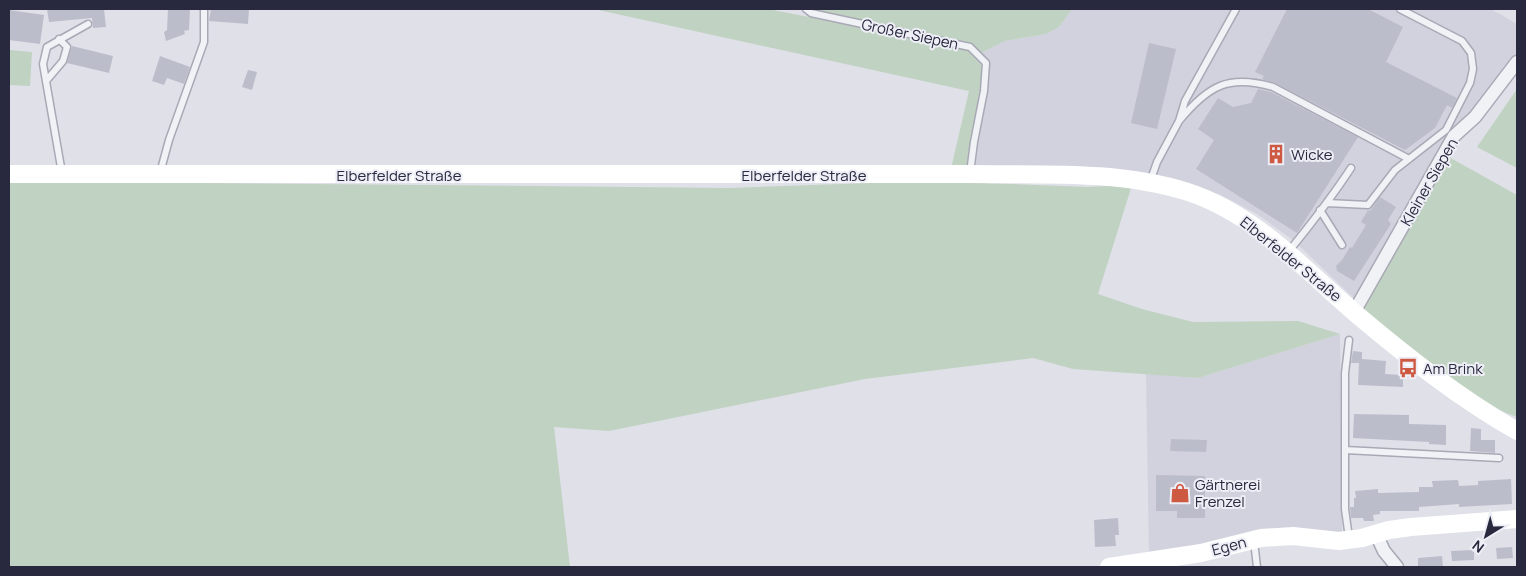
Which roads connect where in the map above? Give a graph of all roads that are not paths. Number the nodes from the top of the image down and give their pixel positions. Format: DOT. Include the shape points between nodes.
graph roads {
  1 [pos="204,9"];
  2 [pos="806,9"];
  3 [pos="1236,9"];
  4 [pos="1400,9"];
  5 [pos="88,24"];
  6 [pos="59,40"];
  7 [pos="1517,62"];
  8 [pos="46,81"];
  9 [pos="1179,121"];
  10 [pos="1409,159"];
  11 [pos="1351,168"];
  12 [pos="9,174"];
  13 [pos="62,174"];
  14 [pos="160,174"];
  15 [pos="970,174"];
  16 [pos="1149,183"];
  17 [pos="1327,203"];
  18 [pos="1320,210"];
  19 [pos="1342,244"];
  20 [pos="1288,253"];
  21 [pos="1354,312"];
  22 [pos="1348,340"];
  23 [pos="1517,431"];
  24 [pos="1345,450"];
  25 [pos="1499,458"];
  26 [pos="1517,519"];
  27 [pos="1376,534"];
  28 [pos="1254,540"];
  29 [pos="1349,540"];
  30 [pos="1172,562"];
  31 [pos="1110,567"];
  32 [pos="1257,567"];
  33 [pos="1397,567"];
  1 -- 14 [label="lane" via="204,42"];
  2 -- 15 [label="lane, Großer Siepen" via="811,13 970,47 986,63"];
  3 -- 9 [label="lane" via="1186,100"];
  4 -- 10 [label="lane" via="1462,41 1471,53 1473,68 1470,83 1446,130"];
  5 -- 6 [label="lane"];
  6 -- 8 [label="lane" via="47,47 43,64"];
  6 -- 8 [label="lane" via="67,47 63,61"];
  7 -- 21 [label="street, Kleiner Siepen" via="1475,117 1454,136"];
  8 -- 13 [label="lane"];
  9 -- 10 [label="lane" via="1204,94 1237,82 1254,82 1273,87"];
  9 -- 16 [label="lane" via="1156,162"];
  10 -- 17 [label="lane" via="1395,170 1368,204"];
  11 -- 17 [label="lane"];
  12 -- 13 [label="main road, Elberfelder Straße"];
  13 -- 14 [label="main road, Elberfelder Straße"];
  14 -- 15 [label="main road, Elberfelder Straße"];
  15 -- 16 [label="main road, Elberfelder Straße" via="1096,176"];
  16 -- 20 [label="main road, Elberfelder Straße" via="1188,192 1219,205 1253,225"];
  17 -- 18 [label="lane"];
  18 -- 19 [label="lane"];
  18 -- 20 [label="lane"];
  20 -- 21 [label="main road, Elberfelder Straße"];
  21 -- 23 [label="main road, Elberfelder Straße" via="1444,384"];
  22 -- 24 [label="lane" via="1344,373"];
  24 -- 25 [label="lane"];
  24 -- 29 [label="lane" via="1345,509"];
  26 -- 27 [label="main road, Egen" via="1411,527"];
  27 -- 29 [label="main road, Egen"];
  27 -- 33 [label="street"];
  28 -- 29 [label="main road, Egen" via="1293,536 1326,541"];
  28 -- 30 [label="main road, Egen"];
  28 -- 32 [label="lane"];
  30 -- 31 [label="main road, Egen"];
}
